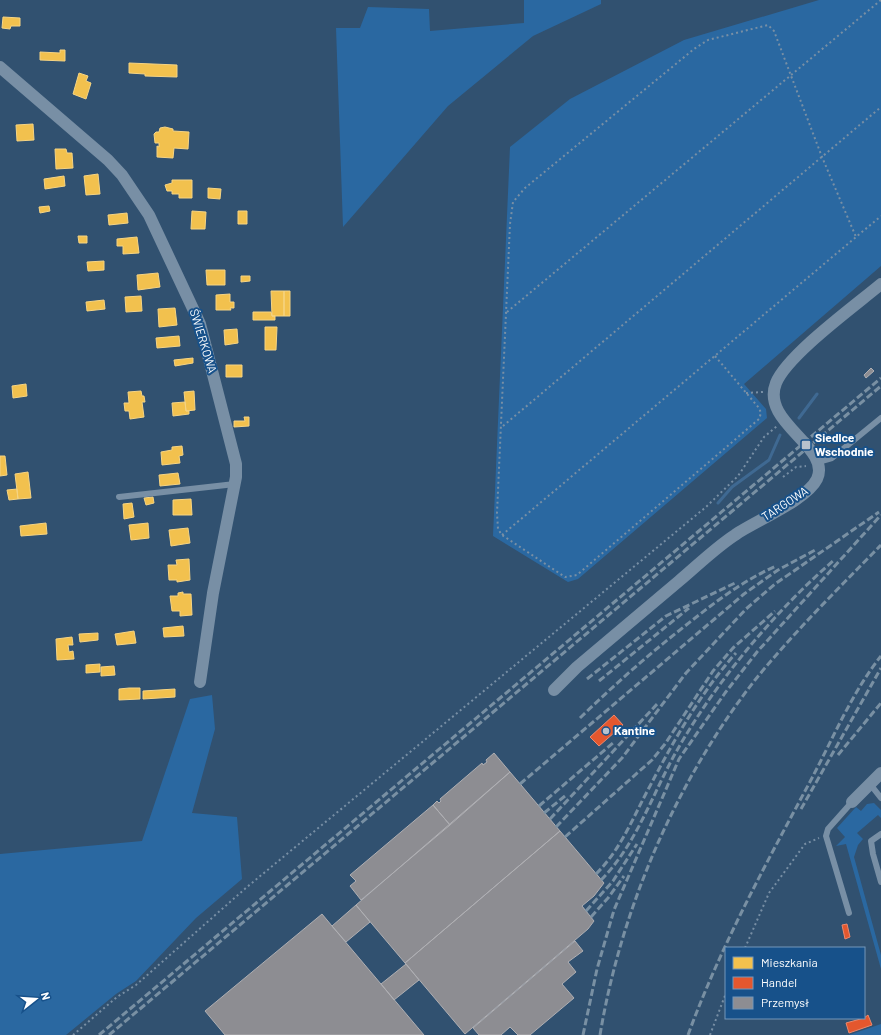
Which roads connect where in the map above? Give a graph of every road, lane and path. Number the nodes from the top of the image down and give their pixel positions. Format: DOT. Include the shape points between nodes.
graph roads {
  1 [pos="881,0"];
  2 [pos="0,67"];
  3 [pos="791,75"];
  4 [pos="881,107"];
  5 [pos="822,157"];
  6 [pos="881,216"];
  7 [pos="856,237"];
  8 [pos="881,284"];
  9 [pos="507,312"];
  10 [pos="715,356"];
  11 [pos="746,393"];
  12 [pos="774,394"];
  13 [pos="881,418"];
  14 [pos="784,420"];
  15 [pos="502,426"];
  16 [pos="818,462"];
  17 [pos="783,477"];
  18 [pos="235,484"];
  19 [pos="119,497"];
  20 [pos="502,535"];
  21 [pos="200,682"];
  22 [pos="554,690"];
  23 [pos="881,773"];
  24 [pos="870,784"];
  25 [pos="881,798"];
  26 [pos="852,802"];
  27 [pos="881,834"];
  28 [pos="826,836"];
  29 [pos="881,882"];
  30 [pos="849,913"];
  31 [pos="745,947"];
  32 [pos="725,996"];
  33 [pos="73,1035"];
  34 [pos="710,1035"];
  1 -- 3 [label="path"];
  2 -- 18 [label="street, ŚWIERKOWA" via="108,160 122,175 149,215 200,324 235,458"];
  3 -- 5 [label="path"];
  3 -- 9 [label="path"];
  3 -- 9 [label="path" via="774,31 768,25 708,40 650,84 525,188 513,202"];
  4 -- 5 [label="path"];
  5 -- 7 [label="path"];
  5 -- 15 [label="path"];
  6 -- 7 [label="path"];
  7 -- 10 [label="path"];
  8 -- 12 [label="street" via="790,363 778,378"];
  9 -- 15 [label="path"];
  10 -- 11 [label="path"];
  10 -- 20 [label="path"];
  11 -- 12 [label="path"];
  11 -- 20 [label="path" via="759,408 759,419 577,575 565,577"];
  12 -- 14 [label="street" via="777,409"];
  13 -- 16 [label="lane" via="832,458"];
  14 -- 16 [label="street"];
  14 -- 33 [label="path" via="764,437 738,476 706,507 247,887 136,985 117,997"];
  15 -- 20 [label="path" via="497,513 498,529"];
  16 -- 17 [label="path" via="796,467"];
  16 -- 22 [label="street, TARGOWA" via="820,468 816,481 803,495 734,535 570,673"];
  18 -- 19 [label="lane"];
  18 -- 21 [label="street, ŚWIERKOWA" via="213,593"];
  23 -- 24 [label="street"];
  24 -- 25 [label="lane"];
  24 -- 26 [label="street"];
  26 -- 28 [label="lane" via="828,829"];
  27 -- 29 [label="lane" via="872,841"];
  28 -- 30 [label="lane"];
  28 -- 31 [label="path" via="805,844 796,854 769,893"];
  32 -- 34 [label="path"];
}
